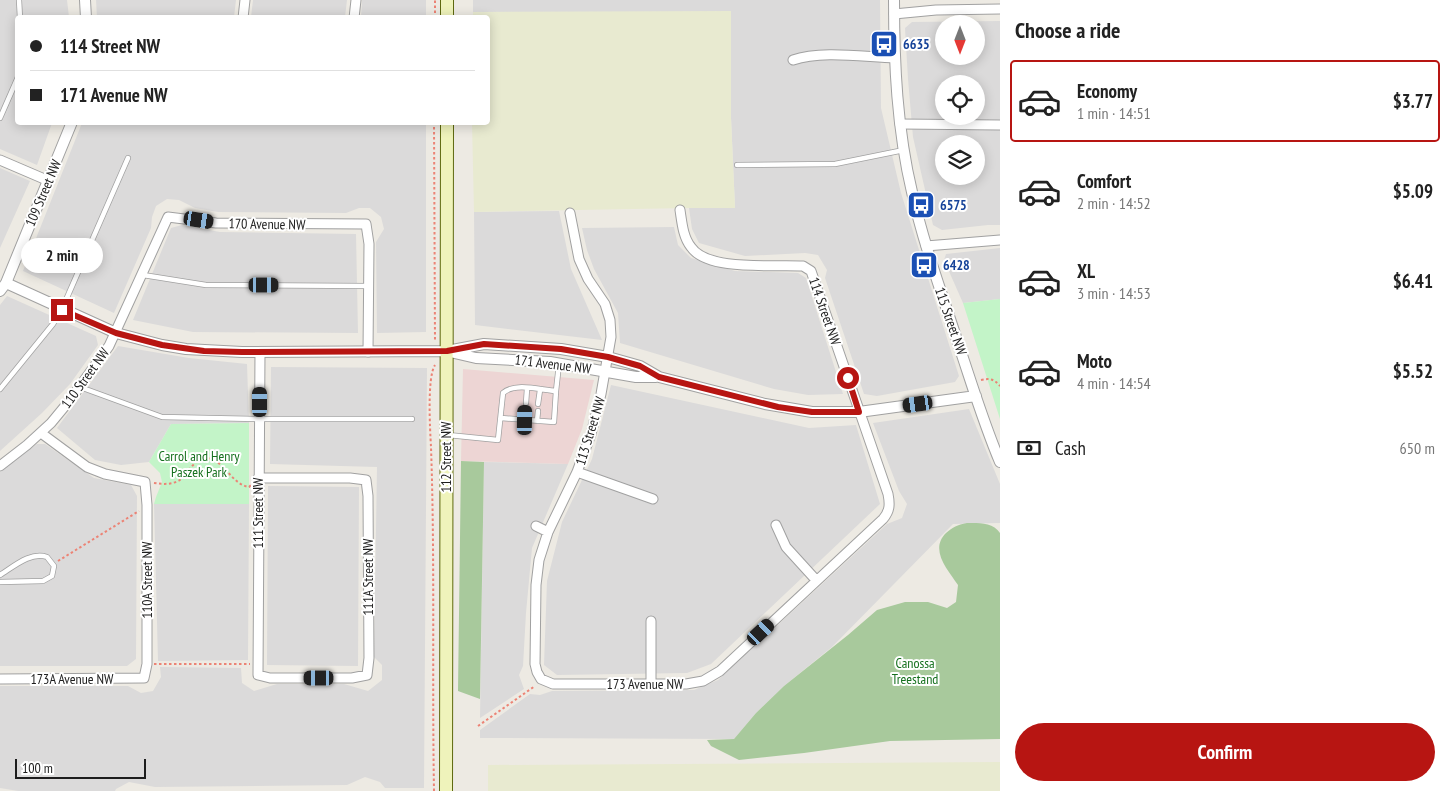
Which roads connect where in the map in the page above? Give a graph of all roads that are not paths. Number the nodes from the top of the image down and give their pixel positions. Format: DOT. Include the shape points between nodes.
graph roads {
  1 [pos="20,0"];
  2 [pos="84,0"];
  3 [pos="245,0"];
  4 [pos="356,0"];
  5 [pos="448,0"];
  6 [pos="894,0"];
  7 [pos="1000,9"];
  8 [pos="894,14"];
  9 [pos="20,15"];
  10 [pos="86,15"];
  11 [pos="243,15"];
  12 [pos="354,15"];
  13 [pos="447,15"];
  14 [pos="894,58"];
  15 [pos="793,60"];
  16 [pos="15,84"];
  17 [pos="0,118"];
  18 [pos="900,124"];
  19 [pos="71,125"];
  20 [pos="447,125"];
  21 [pos="1000,125"];
  22 [pos="904,150"];
  23 [pos="128,158"];
  24 [pos="0,160"];
  25 [pos="737,164"];
  26 [pos="49,181"];
  27 [pos="680,210"];
  28 [pos="570,213"];
  29 [pos="168,217"];
  30 [pos="1000,240"];
  31 [pos="926,246"];
  32 [pos="143,274"];
  33 [pos="368,286"];
  34 [pos="3,287"];
  35 [pos="62,310"];
  36 [pos="116,333"];
  37 [pos="441,351"];
  38 [pos="260,352"];
  39 [pos="368,352"];
  40 [pos="608,357"];
  41 [pos="559,363"];
  42 [pos="606,371"];
  43 [pos="659,377"];
  44 [pos="80,387"];
  45 [pos="0,389"];
  46 [pos="527,389"];
  47 [pos="540,390"];
  48 [pos="556,391"];
  49 [pos="976,396"];
  50 [pos="526,403"];
  51 [pos="538,404"];
  52 [pos="525,410"];
  53 [pos="538,411"];
  54 [pos="859,412"];
  55 [pos="501,418"];
  56 [pos="260,419"];
  57 [pos="412,419"];
  58 [pos="525,420"];
  59 [pos="537,421"];
  60 [pos="41,433"];
  61 [pos="446,435"];
  62 [pos="1000,462"];
  63 [pos="0,466"];
  64 [pos="577,472"];
  65 [pos="258,478"];
  66 [pos="653,499"];
  67 [pos="890,508"];
  68 [pos="776,525"];
  69 [pos="536,526"];
  70 [pos="548,532"];
  71 [pos="0,575"];
  72 [pos="816,580"];
  73 [pos="0,582"];
  74 [pos="651,621"];
  75 [pos="258,675"];
  76 [pos="0,678"];
  77 [pos="144,678"];
  78 [pos="542,680"];
  79 [pos="651,684"];
  80 [pos="446,791"];
  1 -- 9 [label="lane"];
  2 -- 10 [label="street"];
  3 -- 11 [label="street"];
  4 -- 12 [label="street"];
  5 -- 13 [label="main road"];
  6 -- 8 [label="street, 115 Street NW"];
  7 -- 8 [label="street"];
  8 -- 14 [label="street, 115 Street NW"];
  14 -- 15 [label="street" via="819,55"];
  14 -- 18 [label="street, 115 Street NW"];
  16 -- 17 [label="lane"];
  18 -- 21 [label="street"];
  18 -- 22 [label="street, 115 Street NW"];
  19 -- 26 [label="street, 109 Street NW"];
  20 -- 37 [label="main road, 112 Street NW"];
  22 -- 25 [label="lane" via="835,164"];
  22 -- 31 [label="street, 115 Street NW"];
  23 -- 35 [label="lane"];
  24 -- 26 [label="street"];
  26 -- 34 [label="street, 109 Street NW"];
  27 -- 54 [label="street, 114 Street NW" via="687,240 703,257 737,265 802,266 811,271"];
  28 -- 40 [label="street, 113 Street NW" via="581,265 608,311 611,337"];
  29 -- 32 [label="street, 110 Street NW"];
  29 -- 33 [label="street, 170 Avenue NW" via="216,223 366,224"];
  30 -- 31 [label="street"];
  31 -- 49 [label="street, 115 Street NW"];
  32 -- 33 [label="lane" via="206,285"];
  32 -- 36 [label="street, 110 Street NW"];
  33 -- 39 [label="street"];
  34 -- 35 [label="street, 171 Avenue NW"];
  35 -- 36 [label="street, 171 Avenue NW"];
  35 -- 45 [label="lane"];
  36 -- 38 [label="street, 171 Avenue NW" via="186,349"];
  36 -- 44 [label="street, 110 Street NW"];
  37 -- 39 [label="street, 171 Avenue NW"];
  37 -- 40 [label="street, 171 Avenue NW" via="484,344 561,349"];
  37 -- 41 [label="street, 171 Avenue NW" via="476,358"];
  37 -- 61 [label="main road, 112 Street NW"];
  38 -- 39 [label="street, 171 Avenue NW"];
  38 -- 56 [label="street, 111 Street NW"];
  40 -- 42 [label="street, 113 Street NW"];
  40 -- 43 [label="street, 171 Avenue NW" via="640,366"];
  41 -- 42 [label="street, 171 Avenue NW"];
  41 -- 48 [label="lane"];
  42 -- 43 [label="street, 171 Avenue NW" via="636,377"];
  42 -- 64 [label="street, 113 Street NW" via="596,417"];
  43 -- 54 [label="street, 171 Avenue NW" via="790,409"];
  44 -- 56 [label="lane" via="162,417"];
  44 -- 60 [label="street, 110 Street NW"];
  46 -- 47 [label="lane"];
  46 -- 50 [label="lane"];
  46 -- 55 [label="lane" via="508,389 503,394"];
  47 -- 48 [label="lane"];
  47 -- 51 [label="lane"];
  48 -- 59 [label="lane" via="554,422"];
  49 -- 54 [label="street, 171 Avenue NW"];
  49 -- 62 [label="street, 115 Street NW"];
  52 -- 58 [label="lane"];
  53 -- 59 [label="lane"];
  54 -- 67 [label="street, 114 Street NW"];
  55 -- 58 [label="lane"];
  55 -- 61 [label="lane" via="498,440"];
  56 -- 57 [label="lane"];
  56 -- 65 [label="street, 111 Street NW"];
  58 -- 59 [label="lane"];
  60 -- 63 [label="street, 110 Street NW"];
  60 -- 77 [label="street, 110A Street NW" via="87,467 145,482 147,664"];
  61 -- 80 [label="main road, 112 Street NW"];
  64 -- 66 [label="street"];
  64 -- 70 [label="street, 113 Street NW"];
  65 -- 75 [label="street, 111 Street NW"];
  65 -- 75 [label="street, 111A Street NW" via="366,480 369,658 367,675 352,678 270,678"];
  67 -- 72 [label="street, 173 Avenue NW" via="883,519"];
  68 -- 72 [label="street" via="786,547"];
  69 -- 70 [label="street"];
  70 -- 78 [label="street, 113 Street NW" via="539,560 536,585 535,664"];
  71 -- 73 [label="lane" via="36,556 48,557 53,564 53,573 47,580"];
  72 -- 79 [label="street, 173 Avenue NW" via="713,676 692,684"];
  74 -- 79 [label="street"];
  76 -- 77 [label="street, 173A Avenue NW"];
  78 -- 79 [label="street, 173 Avenue NW" via="553,684"];
}
